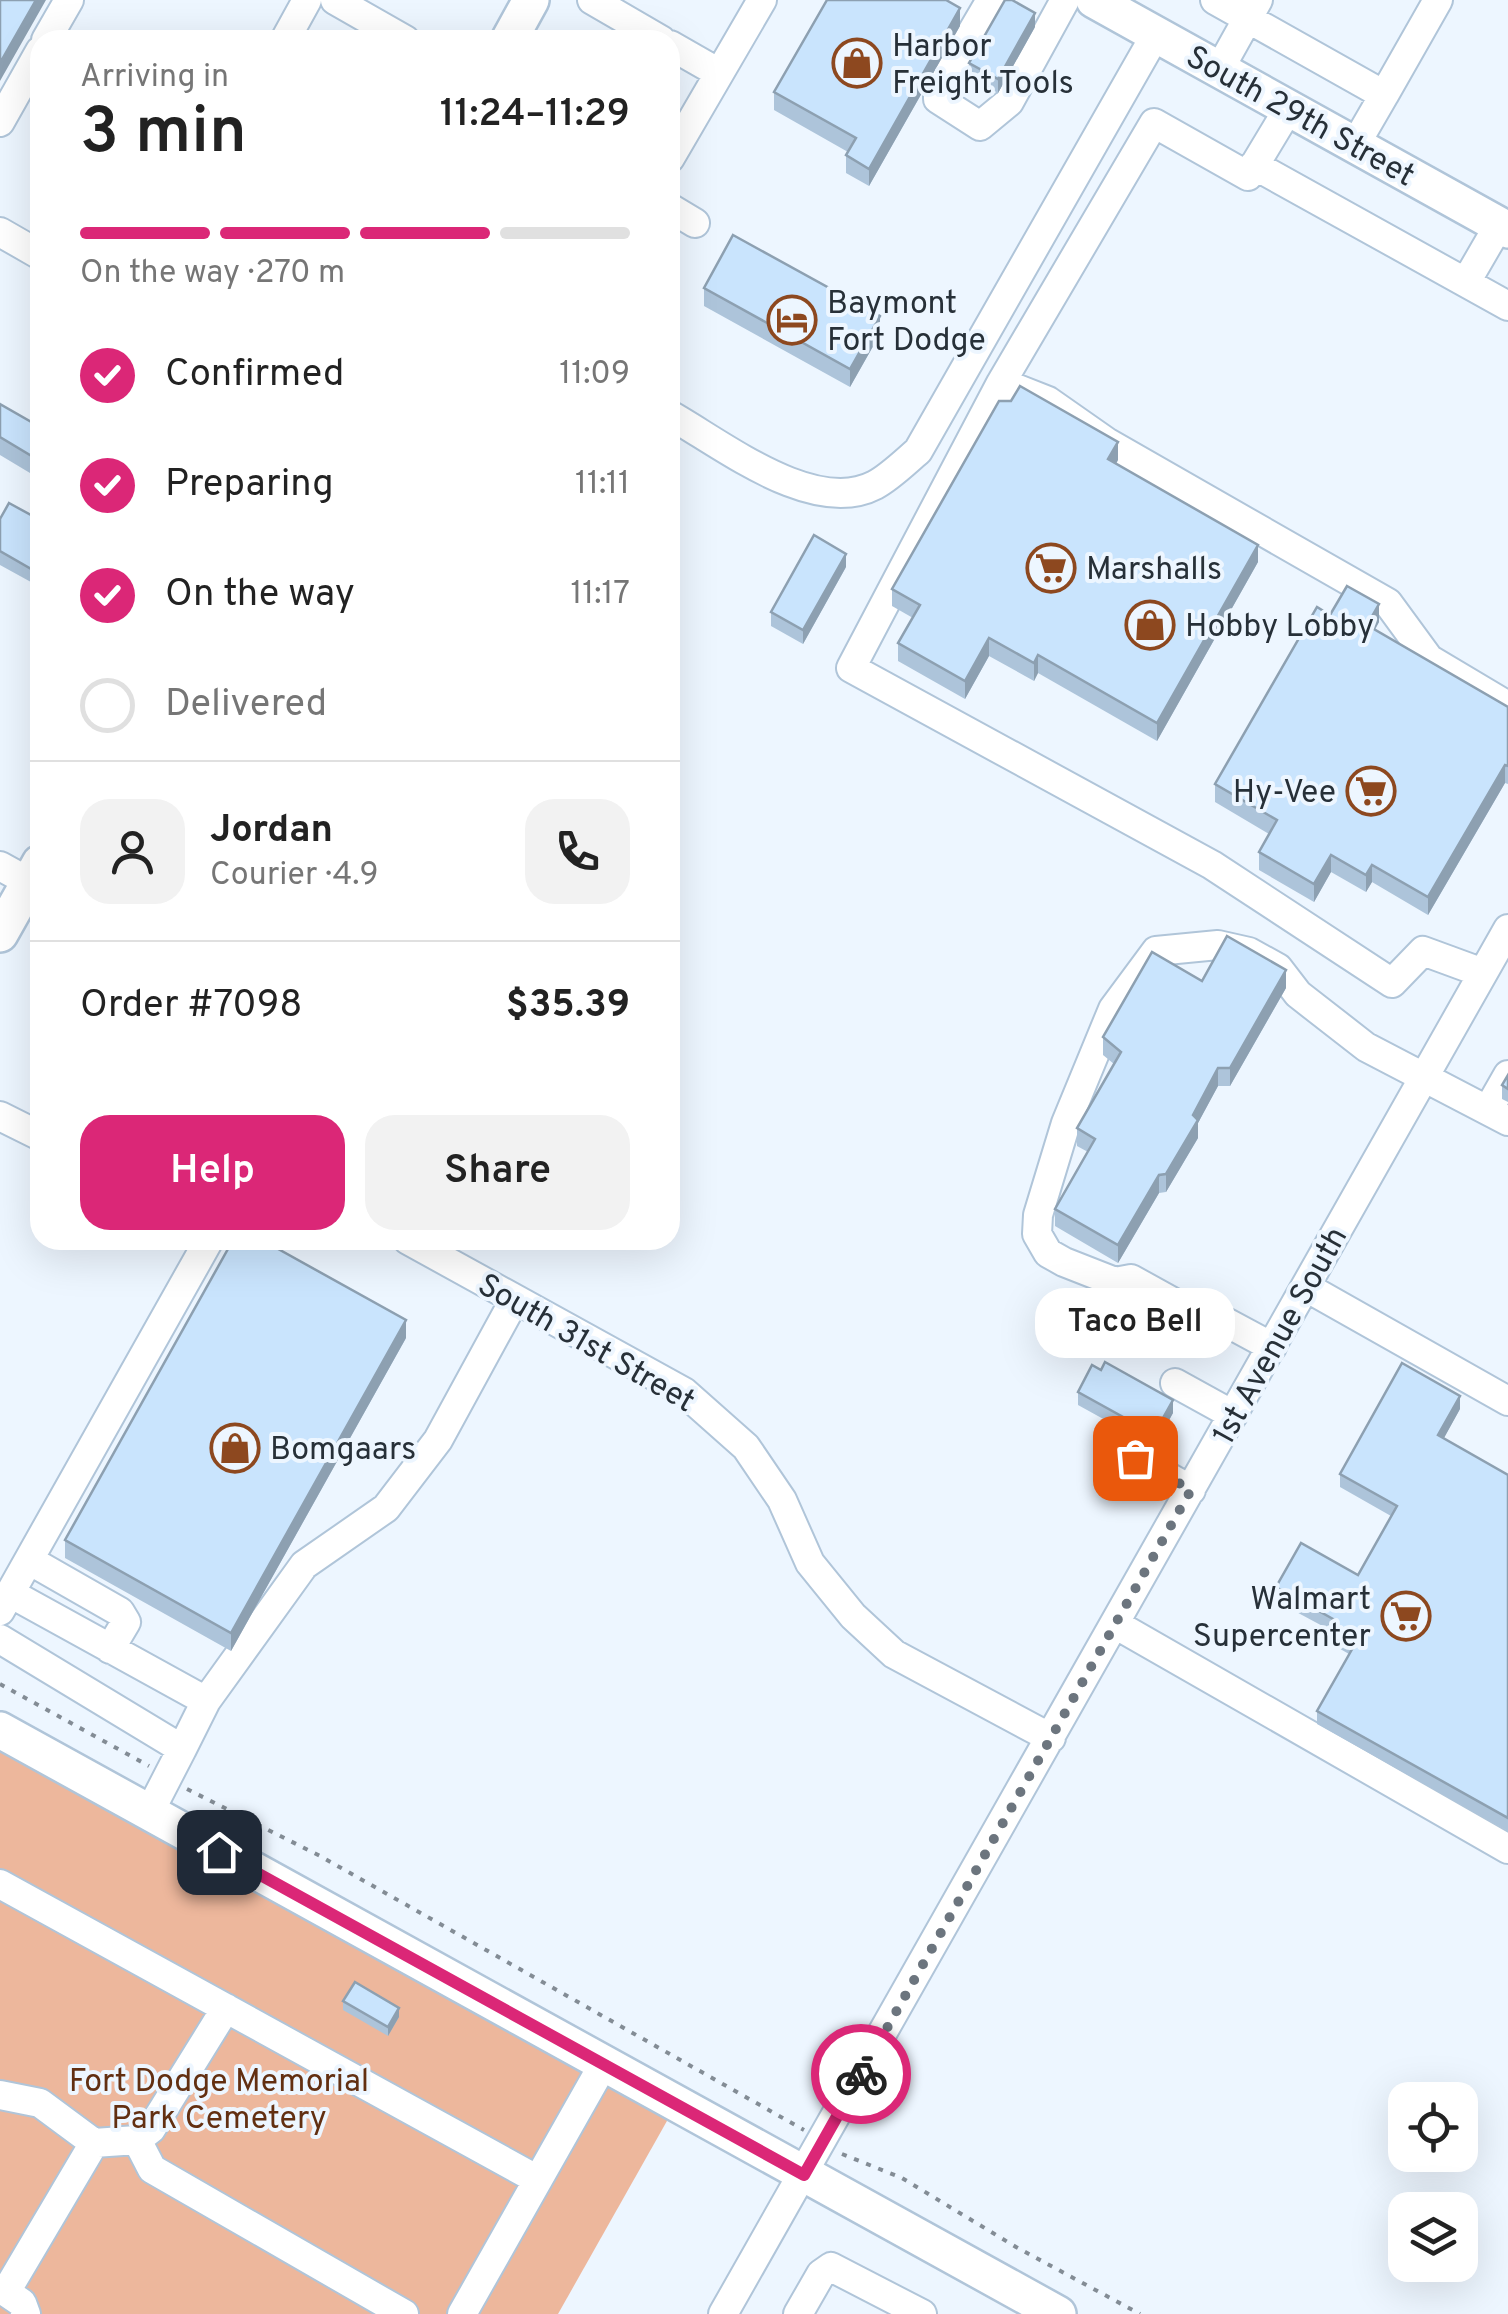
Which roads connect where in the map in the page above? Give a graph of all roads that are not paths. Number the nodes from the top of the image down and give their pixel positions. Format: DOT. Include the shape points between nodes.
graph roads {
  1 [pos="69,0"];
  2 [pos="308,0"];
  3 [pos="335,0"];
  4 [pos="531,0"];
  5 [pos="592,0"];
  6 [pos="762,0"];
  7 [pos="991,0"];
  8 [pos="1065,0"];
  9 [pos="1094,0"];
  10 [pos="1215,0"];
  11 [pos="1438,0"];
  12 [pos="1253,9"];
  13 [pos="52,30"];
  14 [pos="291,30"];
  15 [pos="388,30"];
  16 [pos="514,30"];
  17 [pos="644,30"];
  18 [pos="1156,34"];
  19 [pos="680,51"];
  20 [pos="30,69"];
  21 [pos="1219,70"];
  22 [pos="719,73"];
  23 [pos="1384,95"];
  24 [pos="1289,108"];
  25 [pos="0,122"];
  26 [pos="680,141"];
  27 [pos="1355,145"];
  28 [pos="1254,166"];
  29 [pos="680,214"];
  30 [pos="695,223"];
  31 [pos="1503,227"];
  32 [pos="0,232"];
  33 [pos="30,249"];
  34 [pos="1466,282"];
  35 [pos="1508,306"];
  36 [pos="1001,383"];
  37 [pos="680,422"];
  38 [pos="1508,706"];
  39 [pos="23,870"];
  40 [pos="0,934"];
  41 [pos="1507,934"];
  42 [pos="1483,973"];
  43 [pos="1426,1074"];
  44 [pos="1508,1075"];
  45 [pos="0,1116"];
  46 [pos="1498,1116"];
  47 [pos="30,1131"];
  48 [pos="202,1250"];
  49 [pos="426,1250"];
  50 [pos="1306,1286"];
  51 [pos="515,1299"];
  52 [pos="1272,1347"];
  53 [pos="1175,1384"];
  54 [pos="1508,1401"];
  55 [pos="1233,1415"];
  56 [pos="1135,1458"];
  57 [pos="1191,1490"];
  58 [pos="28,1560"];
  59 [pos="5,1602"];
  60 [pos="1115,1624"];
  61 [pos="0,1639"];
  62 [pos="110,1650"];
  63 [pos="206,1701"];
  64 [pos="0,1730"];
  65 [pos="1051,1738"];
  66 [pos="182,1748"];
  67 [pos="150,1813"];
  68 [pos="1508,1848"];
  69 [pos="0,1884"];
  70 [pos="226,2008"];
  71 [pos="603,2064"];
  72 [pos="0,2095"];
  73 [pos="136,2140"];
  74 [pos="94,2144"];
  75 [pos="804,2175"];
  76 [pos="538,2180"];
  77 [pos="19,2302"];
  78 [pos="1053,2312"];
  79 [pos="404,2314"];
  80 [pos="462,2314"];
  81 [pos="722,2314"];
  82 [pos="798,2314"];
  83 [pos="922,2314"];
  1 -- 13 [label="street"];
  2 -- 14 [label="street"];
  3 -- 15 [label="street"];
  4 -- 16 [label="main road"];
  5 -- 17 [label="street"];
  6 -- 22 [label="street"];
  7 -- 8 [label="street" via="938,90 938,100 980,126 1009,102"];
  9 -- 18 [label="main road, South 29th Street"];
  10 -- 12 [label="street"];
  11 -- 23 [label="street"];
  12 -- 21 [label="street"];
  12 -- 23 [label="street"];
  18 -- 21 [label="main road, South 29th Street"];
  18 -- 37 [label="street" via="918,451 875,485 840,495 798,487"];
  19 -- 22 [label="street"];
  20 -- 25 [label="street"];
  21 -- 24 [label="main road, South 29th Street"];
  22 -- 26 [label="street"];
  23 -- 27 [label="street"];
  24 -- 27 [label="main road, South 29th Street"];
  24 -- 28 [label="street"];
  27 -- 31 [label="main road, South 29th Street"];
  28 -- 34 [label="street"];
  28 -- 36 [label="street" via="1248,176 1154,122"];
  29 -- 30 [label="street"];
  31 -- 34 [label="street"];
  32 -- 33 [label="street"];
  34 -- 35 [label="street"];
  36 -- 38 [label="street" via="1048,401 1108,443 1388,603 1429,659"];
  36 -- 42 [label="street" via="851,668 1212,866 1392,983 1422,951"];
  39 -- 40 [label="main road"];
  41 -- 42 [label="street, 1st Avenue South"];
  42 -- 43 [label="street, 1st Avenue South"];
  43 -- 46 [label="street"];
  43 -- 50 [label="street, 1st Avenue South"];
  43 -- 52 [label="street" via="1366,1047 1298,994 1278,968 1218,945 1156,951 1113,1009 1066,1123 1037,1234 1048,1252 1087,1273 1115,1282 1131,1279"];
  44 -- 46 [label="street"];
  45 -- 47 [label="street"];
  48 -- 58 [label="street"];
  49 -- 51 [label="street, South 31st Street"];
  50 -- 52 [label="street, 1st Avenue South"];
  50 -- 54 [label="street"];
  51 -- 63 [label="street" via="438,1440 386,1508 304,1565"];
  51 -- 65 [label="street, South 31st Street" via="684,1392 746,1447 782,1500 810,1563 853,1616 894,1654"];
  52 -- 55 [label="street, 1st Avenue South"];
  53 -- 55 [label="street"];
  55 -- 57 [label="street, 1st Avenue South"];
  56 -- 57 [label="street"];
  57 -- 60 [label="street, 1st Avenue South"];
  58 -- 59 [label="street"];
  58 -- 62 [label="street" via="120,1612 126,1622"];
  59 -- 62 [label="street"];
  60 -- 65 [label="street, 1st Avenue South"];
  60 -- 68 [label="street"];
  61 -- 66 [label="street"];
  62 -- 63 [label="street"];
  63 -- 66 [label="street"];
  64 -- 67 [label="main road"];
  65 -- 75 [label="street, 1st Avenue South"];
  66 -- 67 [label="street"];
  67 -- 71 [label="main road"];
  69 -- 70 [label="street"];
  70 -- 73 [label="street" via="175,2096"];
  70 -- 76 [label="street"];
  71 -- 75 [label="main road"];
  71 -- 76 [label="street"];
  72 -- 74 [label="street" via="40,2103"];
  73 -- 74 [label="street"];
  73 -- 79 [label="street" via="152,2169"];
  74 -- 77 [label="street"];
  75 -- 78 [label="main road"];
  75 -- 81 [label="street, 1st Avenue South"];
  76 -- 80 [label="street"];
  82 -- 83 [label="street" via="831,2267"];
}
